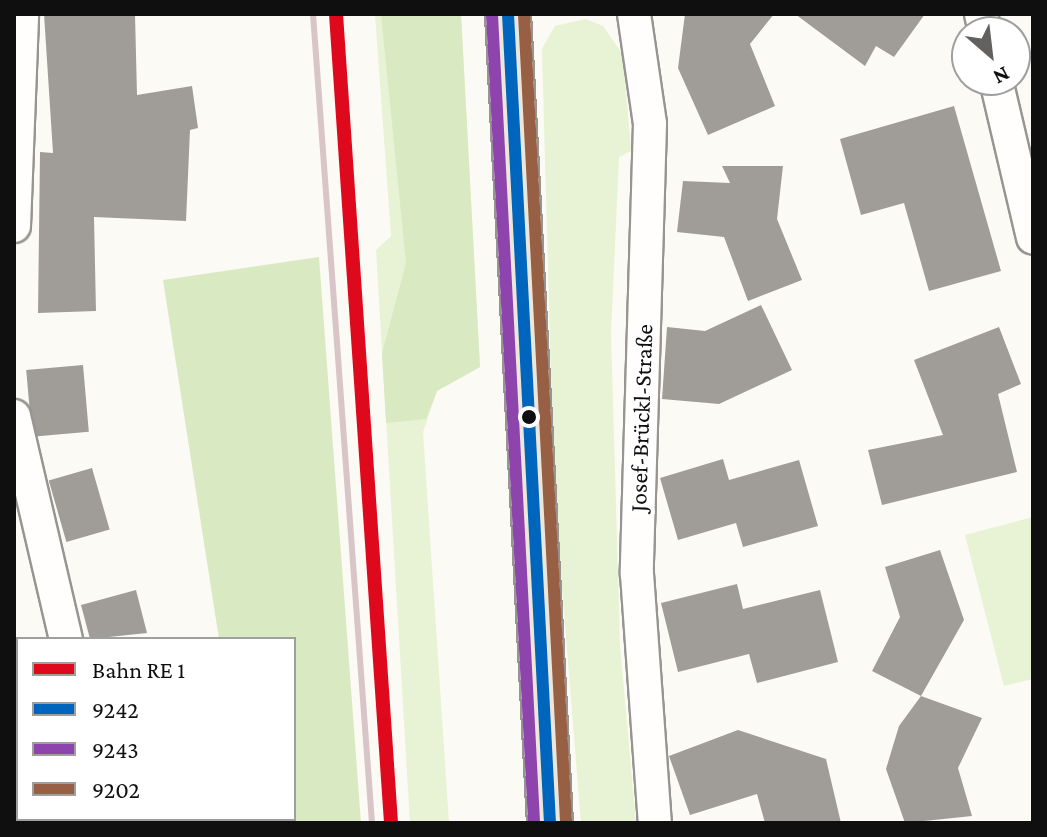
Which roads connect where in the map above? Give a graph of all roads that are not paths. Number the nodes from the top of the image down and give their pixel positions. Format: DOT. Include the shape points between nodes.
graph roads {
  1 [pos="22,14"];
  2 [pos="508,14"];
  3 [pos="634,14"];
  4 [pos="1000,96"];
  5 [pos="14,226"];
  6 [pos="1033,238"];
  7 [pos="14,416"];
  8 [pos="66,637"];
  9 [pos="550,823"];
  10 [pos="655,823"];
  1 -- 5 [label="street"];
  2 -- 9 [label="main road"];
  3 -- 10 [label="street, Josef-Brückl-Straße" via="650,124 637,574"];
  4 -- 6 [label="street"];
  7 -- 8 [label="street"];
}
